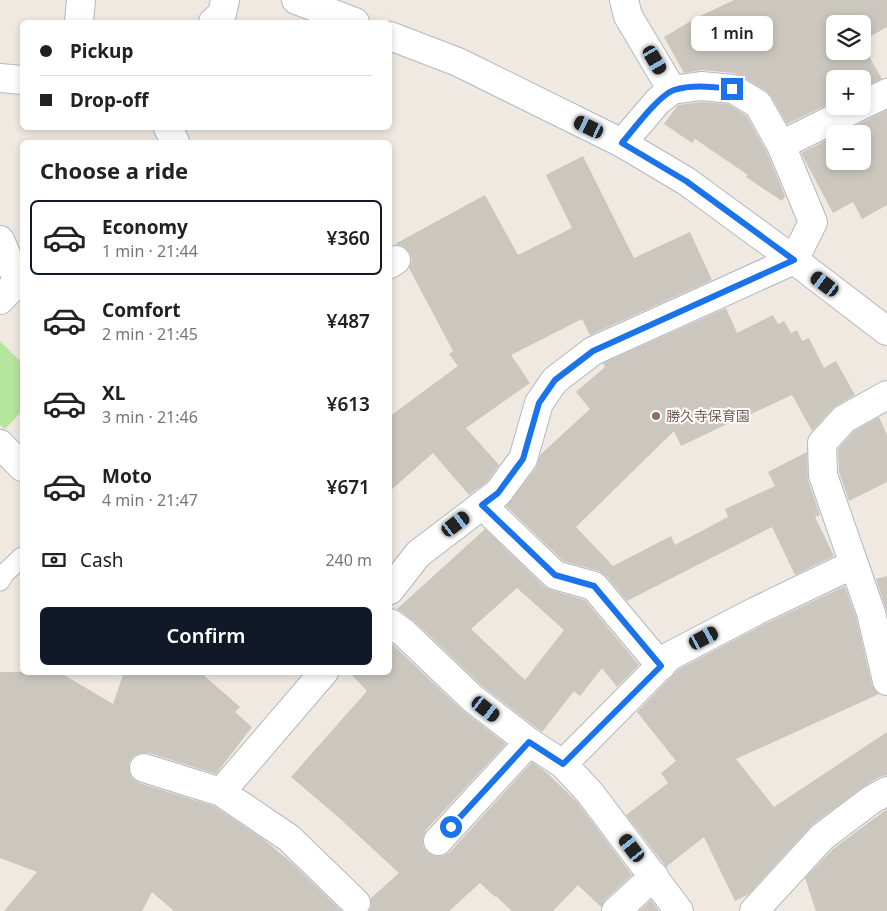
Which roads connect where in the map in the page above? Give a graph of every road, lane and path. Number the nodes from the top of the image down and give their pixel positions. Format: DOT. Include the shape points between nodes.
graph roads {
  1 [pos="81,0"];
  2 [pos="225,0"];
  3 [pos="296,0"];
  4 [pos="624,0"];
  5 [pos="79,20"];
  6 [pos="214,20"];
  7 [pos="350,20"];
  8 [pos="392,37"];
  9 [pos="0,78"];
  10 [pos="20,80"];
  11 [pos="672,90"];
  12 [pos="887,93"];
  13 [pos="871,101"];
  14 [pos="843,115"];
  15 [pos="622,143"];
  16 [pos="782,145"];
  17 [pos="0,240"];
  18 [pos="794,260"];
  19 [pos="0,300"];
  20 [pos="887,331"];
  21 [pos="887,395"];
  22 [pos="0,444"];
  23 [pos="20,465"];
  24 [pos="482,505"];
  25 [pos="20,559"];
  26 [pos="854,564"];
  27 [pos="0,581"];
  28 [pos="392,587"];
  29 [pos="392,624"];
  30 [pos="661,666"];
  31 [pos="321,675"];
  32 [pos="887,681"];
  33 [pos="529,742"];
  34 [pos="563,764"];
  35 [pos="144,768"];
  36 [pos="887,791"];
  37 [pos="221,792"];
  38 [pos="438,841"];
  39 [pos="654,876"];
  40 [pos="356,903"];
  41 [pos="616,911"];
  42 [pos="679,911"];
  43 [pos="754,911"];
  1 -- 5 [label="street"];
  2 -- 6 [label="street" via="222,14"];
  3 -- 7 [label="street"];
  4 -- 11 [label="street" via="628,16"];
  8 -- 15 [label="street" via="458,62"];
  9 -- 10 [label="street"];
  11 -- 15 [label="street" via="658,101"];
  11 -- 16 [label="street" via="701,86 732,89 758,104"];
  12 -- 13 [label="street"];
  14 -- 16 [label="street"];
  15 -- 18 [label="street" via="686,181"];
  16 -- 18 [label="street" via="813,222"];
  17 -- 19 [label="street" via="18,281"];
  18 -- 20 [label="street"];
  18 -- 24 [label="street" via="593,351 555,380 539,403 523,459 498,493"];
  21 -- 26 [label="street" via="844,419 822,443 823,475"];
  22 -- 23 [label="street"];
  24 -- 28 [label="street" via="418,554"];
  24 -- 30 [label="street" via="555,575 594,586"];
  25 -- 27 [label="lane"];
  26 -- 30 [label="street" via="670,656"];
  26 -- 32 [label="street" via="871,613"];
  29 -- 33 [label="street" via="472,698"];
  30 -- 34 [label="street"];
  31 -- 37 [label="street"];
  33 -- 34 [label="street"];
  33 -- 38 [label="street"];
  34 -- 39 [label="street" via="590,793"];
  35 -- 37 [label="street"];
  36 -- 43 [label="street" via="822,837"];
  37 -- 40 [label="street" via="289,838"];
  39 -- 41 [label="street"];
  39 -- 42 [label="street"];
}
